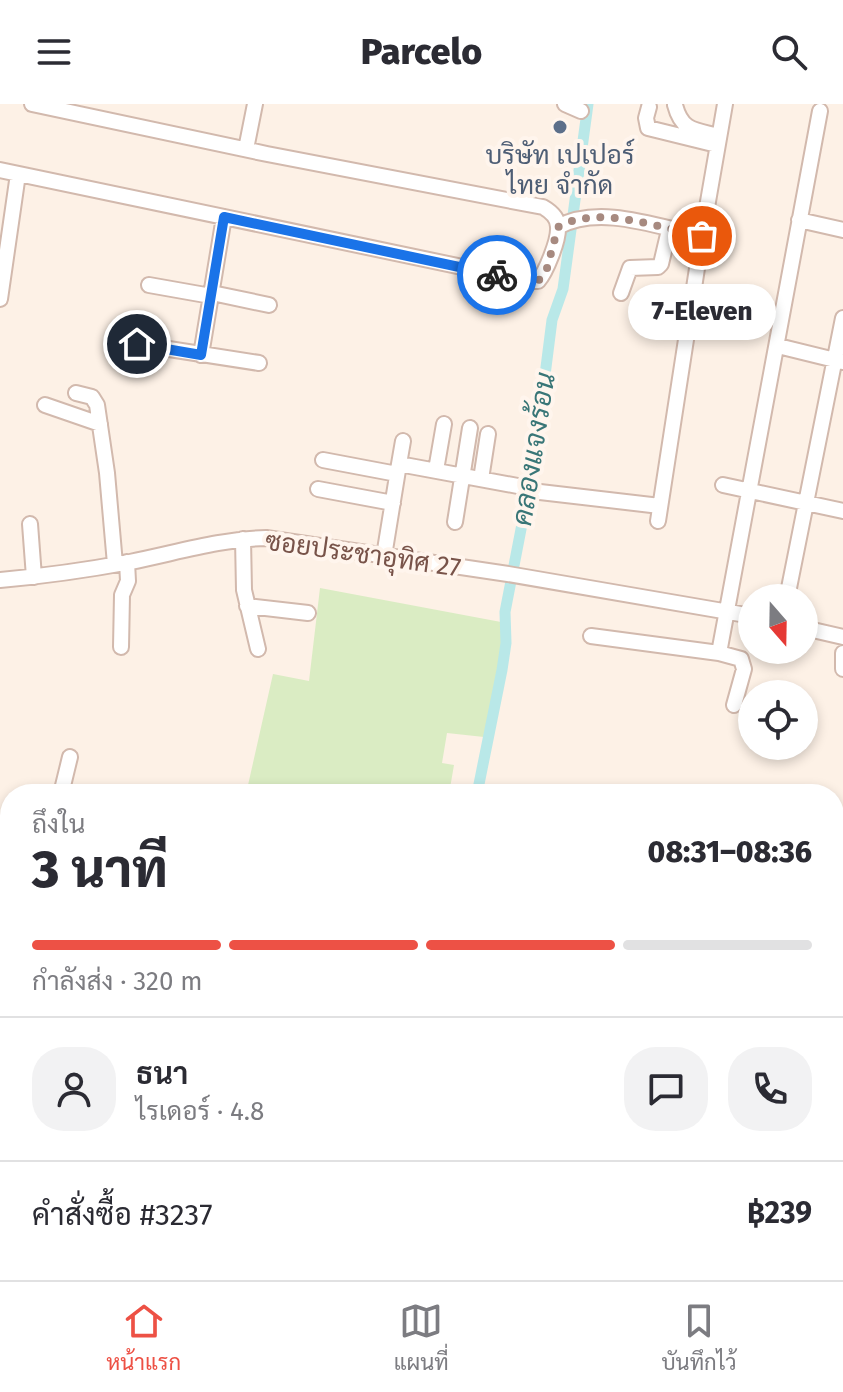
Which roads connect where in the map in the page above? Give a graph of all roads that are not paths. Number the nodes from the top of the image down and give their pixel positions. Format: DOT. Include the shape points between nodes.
graph roads {
  1 [pos="32,104"];
  2 [pos="255,104"];
  3 [pos="565,104"];
  4 [pos="725,104"];
  5 [pos="675,105"];
  6 [pos="649,107"];
  7 [pos="581,111"];
  8 [pos="820,111"];
  9 [pos="718,141"];
  10 [pos="246,149"];
  11 [pos="0,170"];
  12 [pos="18,174"];
  13 [pos="224,217"];
  14 [pos="799,220"];
  15 [pos="561,226"];
  16 [pos="669,230"];
  17 [pos="843,230"];
  18 [pos="702,236"];
  19 [pos="2,267"];
  20 [pos="149,285"];
  21 [pos="621,293"];
  22 [pos="212,294"];
  23 [pos="0,299"];
  24 [pos="269,305"];
  25 [pos="843,318"];
  26 [pos="137,344"];
  27 [pos="778,346"];
  28 [pos="201,355"];
  29 [pos="838,361"];
  30 [pos="259,363"];
  31 [pos="76,393"];
  32 [pos="45,405"];
  33 [pos="100,424"];
  34 [pos="444,424"];
  35 [pos="470,428"];
  36 [pos="488,434"];
  37 [pos="403,441"];
  38 [pos="323,460"];
  39 [pos="398,469"];
  40 [pos="436,470"];
  41 [pos="463,475"];
  42 [pos="481,479"];
  43 [pos="723,485"];
  44 [pos="523,487"];
  45 [pos="318,489"];
  46 [pos="749,490"];
  47 [pos="540,492"];
  48 [pos="806,502"];
  49 [pos="393,503"];
  50 [pos="843,511"];
  51 [pos="455,522"];
  52 [pos="30,524"];
  53 [pos="243,539"];
  54 [pos="384,556"];
  55 [pos="121,563"];
  56 [pos="34,577"];
  57 [pos="0,580"];
  58 [pos="790,584"];
  59 [pos="247,606"];
  60 [pos="726,611"];
  61 [pos="308,613"];
  62 [pos="738,613"];
  63 [pos="818,631"];
  64 [pos="591,636"];
  65 [pos="843,637"];
  66 [pos="121,647"];
  67 [pos="258,649"];
  68 [pos="719,653"];
  69 [pos="843,653"];
  70 [pos="843,669"];
  71 [pos="734,705"];
  72 [pos="70,757"];
  73 [pos="63,784"];
  1 -- 10 [label="street"];
  2 -- 10 [label="street"];
  3 -- 7 [label="street"];
  4 -- 9 [label="street"];
  5 -- 9 [label="street" via="678,118 689,128"];
  6 -- 9 [label="street" via="648,128"];
  8 -- 14 [label="street"];
  9 -- 18 [label="street"];
  10 -- 15 [label="street" via="543,207"];
  11 -- 12 [label="street"];
  12 -- 13 [label="street"];
  12 -- 19 [label="street"];
  13 -- 15 [label="street" via="529,281 538,281 546,272"];
  13 -- 22 [label="street"];
  14 -- 17 [label="street"];
  14 -- 27 [label="street"];
  15 -- 16 [label="street" via="604,216"];
  16 -- 18 [label="street"];
  16 -- 21 [label="street" via="661,264 630,268"];
  18 -- 47 [label="street" via="659,513"];
  19 -- 23 [label="street"];
  20 -- 22 [label="street"];
  22 -- 24 [label="street"];
  22 -- 28 [label="street"];
  25 -- 29 [label="street"];
  26 -- 28 [label="street"];
  27 -- 29 [label="street"];
  27 -- 46 [label="street"];
  28 -- 30 [label="street"];
  29 -- 48 [label="street"];
  31 -- 33 [label="street" via="92,397"];
  32 -- 33 [label="street"];
  33 -- 55 [label="street"];
  34 -- 40 [label="street"];
  35 -- 41 [label="street"];
  36 -- 42 [label="street"];
  37 -- 39 [label="street"];
  38 -- 39 [label="street"];
  39 -- 40 [label="street"];
  39 -- 49 [label="street"];
  40 -- 41 [label="street"];
  41 -- 42 [label="street"];
  41 -- 51 [label="street"];
  42 -- 44 [label="street"];
  43 -- 46 [label="street"];
  45 -- 49 [label="street"];
  46 -- 48 [label="street"];
  46 -- 60 [label="street"];
  48 -- 50 [label="street"];
  48 -- 58 [label="street"];
  49 -- 54 [label="street"];
  52 -- 56 [label="street"];
  53 -- 54 [label="street, ซอยประชาอุทิศ 27"];
  53 -- 55 [label="street, ซอยประชาอุทิศ 27"];
  53 -- 59 [label="street"];
  54 -- 60 [label="street, ซอยประชาอุทิศ 27"];
  55 -- 56 [label="street, ซอยประชาอุทิศ 27"];
  55 -- 66 [label="street" via="128,581 122,595"];
  56 -- 57 [label="street, ซอยประชาอุทิศ 27"];
  59 -- 61 [label="street"];
  59 -- 67 [label="street"];
  60 -- 62 [label="street, ซอยประชาอุทิศ 27"];
  60 -- 68 [label="street"];
  63 -- 65 [label="street"];
  64 -- 68 [label="street"];
  68 -- 71 [label="street" via="744,663"];
  69 -- 70 [label="street"];
  72 -- 73 [label="street"];
}
